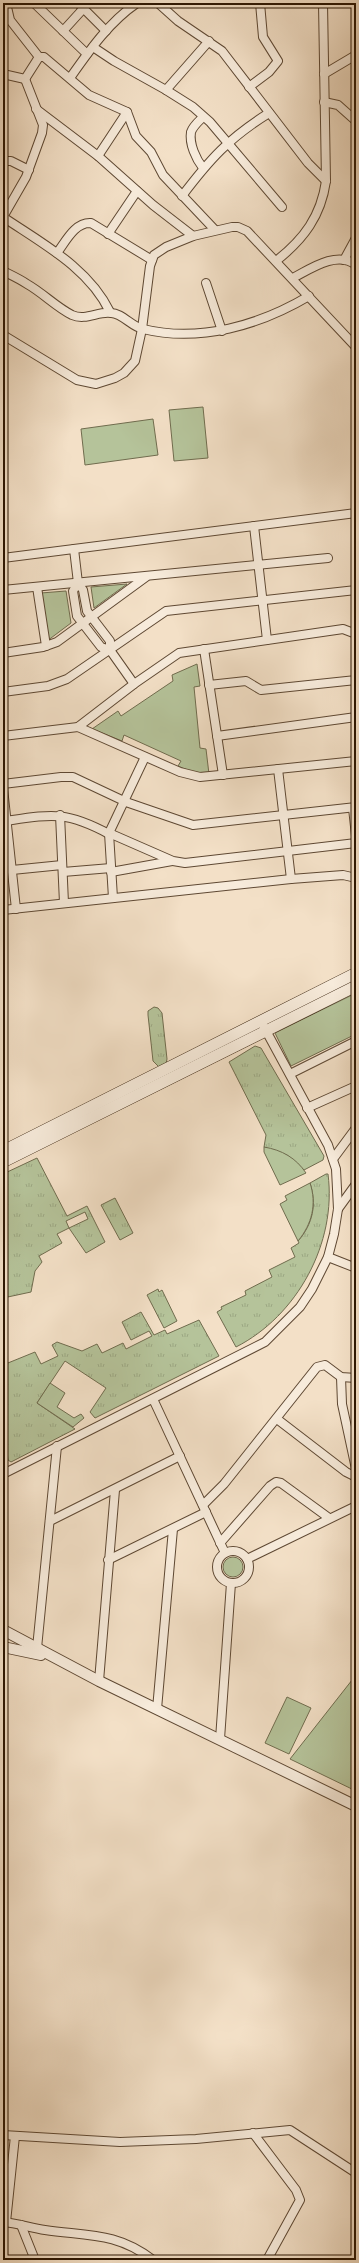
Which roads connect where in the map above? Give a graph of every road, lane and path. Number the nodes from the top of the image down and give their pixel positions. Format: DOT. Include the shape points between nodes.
graph roads {
  1 [pos="6,3"];
  2 [pos="34,3"];
  3 [pos="137,3"];
  4 [pos="158,3"];
  5 [pos="260,3"];
  6 [pos="323,3"];
  7 [pos="81,6"];
  8 [pos="63,31"];
  9 [pos="106,31"];
  10 [pos="209,40"];
  11 [pos="93,47"];
  12 [pos="87,54"];
  13 [pos="356,55"];
  14 [pos="39,57"];
  15 [pos="3,74"];
  16 [pos="324,74"];
  17 [pos="70,78"];
  18 [pos="24,79"];
  19 [pos="249,87"];
  20 [pos="166,90"];
  21 [pos="324,102"];
  22 [pos="36,109"];
  23 [pos="127,112"];
  24 [pos="269,113"];
  25 [pos="203,117"];
  26 [pos="356,121"];
  27 [pos="227,143"];
  28 [pos="98,156"];
  29 [pos="3,161"];
  30 [pos="203,168"];
  31 [pos="29,170"];
  32 [pos="326,181"];
  33 [pos="137,192"];
  34 [pos="182,196"];
  35 [pos="282,208"];
  36 [pos="3,217"];
  37 [pos="215,230"];
  38 [pos="108,234"];
  39 [pos="193,236"];
  40 [pos="356,238"];
  41 [pos="57,253"];
  42 [pos="152,260"];
  43 [pos="344,260"];
  44 [pos="276,261"];
  45 [pos="356,265"];
  46 [pos="3,271"];
  47 [pos="293,278"];
  48 [pos="206,283"];
  49 [pos="309,296"];
  50 [pos="110,312"];
  51 [pos="142,329"];
  52 [pos="222,331"];
  53 [pos="3,335"];
  54 [pos="356,347"];
  55 [pos="356,513"];
  56 [pos="254,526"];
  57 [pos="74,548"];
  58 [pos="3,558"];
  59 [pos="328,558"];
  60 [pos="258,565"];
  61 [pos="147,576"];
  62 [pos="78,583"];
  63 [pos="37,587"];
  64 [pos="3,590"];
  65 [pos="356,590"];
  66 [pos="262,600"];
  67 [pos="91,617"];
  68 [pos="83,623"];
  69 [pos="356,634"];
  70 [pos="266,640"];
  71 [pos="46,646"];
  72 [pos="110,650"];
  73 [pos="204,650"];
  74 [pos="3,653"];
  75 [pos="356,680"];
  76 [pos="134,684"];
  77 [pos="209,685"];
  78 [pos="3,692"];
  79 [pos="356,717"];
  80 [pos="78,727"];
  81 [pos="3,736"];
  82 [pos="217,736"];
  83 [pos="145,757"];
  84 [pos="356,761"];
  85 [pos="278,769"];
  86 [pos="223,776"];
  87 [pos="3,784"];
  88 [pos="3,788"];
  89 [pos="124,801"];
  90 [pos="355,807"];
  91 [pos="285,814"];
  92 [pos="60,815"];
  93 [pos="6,821"];
  94 [pos="109,833"];
  95 [pos="356,836"];
  96 [pos="356,843"];
  97 [pos="288,852"];
  98 [pos="173,860"];
  99 [pos="62,868"];
  100 [pos="12,870"];
  101 [pos="111,870"];
  102 [pos="356,878"];
  103 [pos="291,879"];
  104 [pos="113,898"];
  105 [pos="64,903"];
  106 [pos="16,909"];
  107 [pos="3,910"];
  108 [pos="356,973"];
  109 [pos="356,986"];
  110 [pos="263,1024"];
  111 [pos="356,1041"];
  112 [pos="290,1074"];
  113 [pos="356,1086"];
  114 [pos="307,1108"];
  115 [pos="356,1128"];
  116 [pos="3,1151"];
  117 [pos="333,1159"];
  118 [pos="3,1162"];
  119 [pos="356,1184"];
  120 [pos="338,1209"];
  121 [pos="328,1257"];
  122 [pos="355,1265"];
  123 [pos="341,1377"];
  124 [pos="356,1378"];
  125 [pos="153,1399"];
  126 [pos="277,1419"];
  127 [pos="57,1446"];
  128 [pos="180,1456"];
  129 [pos="356,1469"];
  130 [pos="3,1474"];
  131 [pos="356,1477"];
  132 [pos="115,1490"];
  133 [pos="356,1506"];
  134 [pos="204,1508"];
  135 [pos="329,1518"];
  136 [pos="50,1522"];
  137 [pos="173,1529"];
  138 [pos="220,1543"];
  139 [pos="225,1553"];
  140 [pos="247,1559"];
  141 [pos="108,1560"];
  142 [pos="232,1583"];
  143 [pos="3,1630"];
  144 [pos="3,1647"];
  145 [pos="37,1648"];
  146 [pos="60,1661"];
  147 [pos="99,1681"];
  148 [pos="157,1709"];
  149 [pos="220,1739"];
  150 [pos="356,1806"];
  151 [pos="254,2133"];
  152 [pos="3,2135"];
  153 [pos="15,2136"];
  154 [pos="356,2172"];
  155 [pos="5,2222"];
  156 [pos="21,2225"];
  157 [pos="35,2260"];
  158 [pos="153,2260"];
  159 [pos="267,2260"];
  1 -- 14 [label="street" via="10,20"];
  2 -- 8 [label="street"];
  3 -- 9 [label="street"];
  4 -- 10 [label="street" via="178,21"];
  5 -- 19 [label="street" via="263,37 278,61 269,72"];
  6 -- 16 [label="street"];
  7 -- 8 [label="street"];
  7 -- 9 [label="street"];
  8 -- 12 [label="street"];
  9 -- 11 [label="street"];
  10 -- 19 [label="street" via="222,51"];
  10 -- 20 [label="street"];
  11 -- 12 [label="street"];
  11 -- 20 [label="street" via="114,62"];
  12 -- 17 [label="street"];
  13 -- 16 [label="street"];
  14 -- 17 [label="street" via="44,57"];
  14 -- 18 [label="street"];
  15 -- 18 [label="street"];
  16 -- 21 [label="street"];
  17 -- 23 [label="street" via="89,95"];
  18 -- 22 [label="street"];
  19 -- 24 [label="street"];
  20 -- 25 [label="street"];
  21 -- 26 [label="street" via="338,106"];
  21 -- 32 [label="street"];
  22 -- 28 [label="street"];
  22 -- 31 [label="street" via="43,125"];
  23 -- 28 [label="street"];
  23 -- 34 [label="street" via="136,136 151,152 163,175"];
  24 -- 27 [label="street" via="241,130"];
  24 -- 32 [label="street" via="308,163"];
  25 -- 27 [label="street"];
  25 -- 30 [label="street" via="194,128 191,137 194,153"];
  27 -- 30 [label="street"];
  27 -- 35 [label="street"];
  28 -- 33 [label="street"];
  29 -- 31 [label="street" via="11,161"];
  30 -- 34 [label="street"];
  31 -- 36 [label="street"];
  32 -- 44 [label="street" via="316,219 305,234"];
  33 -- 38 [label="street"];
  33 -- 39 [label="street"];
  34 -- 37 [label="street"];
  36 -- 41 [label="street"];
  37 -- 39 [label="street"];
  37 -- 44 [label="street" via="243,228"];
  38 -- 41 [label="street" via="91,223 84,223 76,227"];
  38 -- 42 [label="street"];
  39 -- 42 [label="street" via="158,251"];
  40 -- 43 [label="street"];
  41 -- 50 [label="street" via="98,289"];
  42 -- 51 [label="street"];
  43 -- 45 [label="street"];
  43 -- 47 [label="street" via="319,264"];
  44 -- 47 [label="street"];
  46 -- 50 [label="street" via="28,284 73,315 82,318"];
  47 -- 49 [label="street"];
  48 -- 52 [label="street"];
  49 -- 52 [label="street" via="287,309"];
  49 -- 54 [label="street"];
  50 -- 51 [label="street"];
  51 -- 52 [label="street" via="196,335"];
  51 -- 53 [label="street" via="135,361 131,366 119,376 96,384 77,380"];
  55 -- 56 [label="street"];
  56 -- 57 [label="street"];
  56 -- 60 [label="street"];
  57 -- 58 [label="street"];
  57 -- 62 [label="street"];
  59 -- 60 [label="street"];
  60 -- 61 [label="street"];
  60 -- 66 [label="street"];
  61 -- 62 [label="street"];
  61 -- 67 [label="street"];
  62 -- 63 [label="street"];
  62 -- 67 [label="street" via="83,590 87,611"];
  62 -- 68 [label="street" via="73,591 77,616"];
  63 -- 64 [label="street"];
  63 -- 71 [label="street"];
  65 -- 66 [label="street"];
  66 -- 70 [label="street"];
  66 -- 72 [label="street" via="166,611"];
  67 -- 68 [label="street"];
  67 -- 72 [label="street" via="110,641"];
  68 -- 71 [label="street"];
  68 -- 72 [label="street" via="101,647"];
  69 -- 70 [label="street" via="342,629"];
  70 -- 73 [label="street"];
  71 -- 74 [label="street"];
  72 -- 76 [label="street"];
  72 -- 78 [label="street" via="58,683"];
  73 -- 76 [label="street" via="179,653"];
  73 -- 77 [label="street"];
  75 -- 77 [label="street" via="261,690 246,681"];
  76 -- 80 [label="street"];
  77 -- 82 [label="street"];
  79 -- 82 [label="street"];
  80 -- 81 [label="street"];
  80 -- 83 [label="street"];
  82 -- 86 [label="street"];
  83 -- 86 [label="street" via="190,775"];
  83 -- 89 [label="street"];
  84 -- 85 [label="street"];
  85 -- 86 [label="street"];
  85 -- 91 [label="street"];
  87 -- 89 [label="street" via="61,776 73,777"];
  88 -- 93 [label="street"];
  89 -- 91 [label="street" via="193,825"];
  89 -- 94 [label="street"];
  90 -- 91 [label="street"];
  90 -- 95 [label="street"];
  91 -- 97 [label="street"];
  92 -- 93 [label="street"];
  92 -- 94 [label="street" via="82,820"];
  92 -- 99 [label="street"];
  93 -- 100 [label="street"];
  94 -- 98 [label="street"];
  94 -- 101 [label="street"];
  96 -- 97 [label="street"];
  97 -- 98 [label="street" via="185,863"];
  97 -- 103 [label="street"];
  98 -- 101 [label="street"];
  99 -- 100 [label="street"];
  99 -- 101 [label="street"];
  99 -- 105 [label="street"];
  100 -- 106 [label="street"];
  101 -- 104 [label="street"];
  102 -- 103 [label="street" via="343,875"];
  103 -- 104 [label="street"];
  104 -- 105 [label="street"];
  105 -- 106 [label="street"];
  106 -- 107 [label="street"];
  108 -- 110 [label="main road"];
  109 -- 110 [label="main road"];
  110 -- 112 [label="street"];
  110 -- 116 [label="main road"];
  110 -- 118 [label="main road"];
  111 -- 112 [label="street"];
  112 -- 114 [label="street"];
  113 -- 114 [label="street"];
  114 -- 117 [label="street"];
  115 -- 117 [label="street"];
  117 -- 120 [label="street" via="338,1185"];
  119 -- 120 [label="street"];
  120 -- 121 [label="street"];
  121 -- 122 [label="street"];
  121 -- 125 [label="street" via="300,1307 266,1342"];
  123 -- 124 [label="street"];
  123 -- 126 [label="street" via="321,1364"];
  123 -- 129 [label="street" via="342,1404"];
  125 -- 127 [label="street"];
  125 -- 128 [label="street"];
  126 -- 131 [label="street"];
  126 -- 134 [label="street"];
  127 -- 130 [label="street"];
  127 -- 136 [label="street"];
  128 -- 132 [label="street"];
  128 -- 134 [label="street"];
  132 -- 136 [label="street"];
  132 -- 141 [label="street"];
  133 -- 135 [label="street"];
  134 -- 137 [label="street"];
  134 -- 138 [label="street"];
  135 -- 138 [label="street" via="281,1482 276,1482"];
  135 -- 140 [label="street"];
  136 -- 145 [label="street"];
  137 -- 141 [label="street"];
  137 -- 148 [label="street"];
  138 -- 139 [label="street"];
  139 -- 140 [label="street" via="240,1552"];
  139 -- 142 [label="street" via="218,1560 217,1570 222,1579"];
  140 -- 142 [label="street" via="249,1569 245,1578"];
  141 -- 147 [label="street"];
  142 -- 149 [label="street"];
  143 -- 145 [label="street"];
  144 -- 146 [label="street"];
  145 -- 146 [label="street"];
  146 -- 147 [label="street"];
  147 -- 148 [label="street"];
  148 -- 149 [label="street"];
  149 -- 150 [label="street"];
  151 -- 153 [label="street" via="196,2139 120,2142"];
  151 -- 154 [label="street" via="294,2131"];
  151 -- 159 [label="street" via="296,2190 300,2200"];
  152 -- 153 [label="street"];
  153 -- 155 [label="street"];
  155 -- 156 [label="street"];
  156 -- 157 [label="street"];
  156 -- 158 [label="street" via="106,2236 127,2244"];
}
